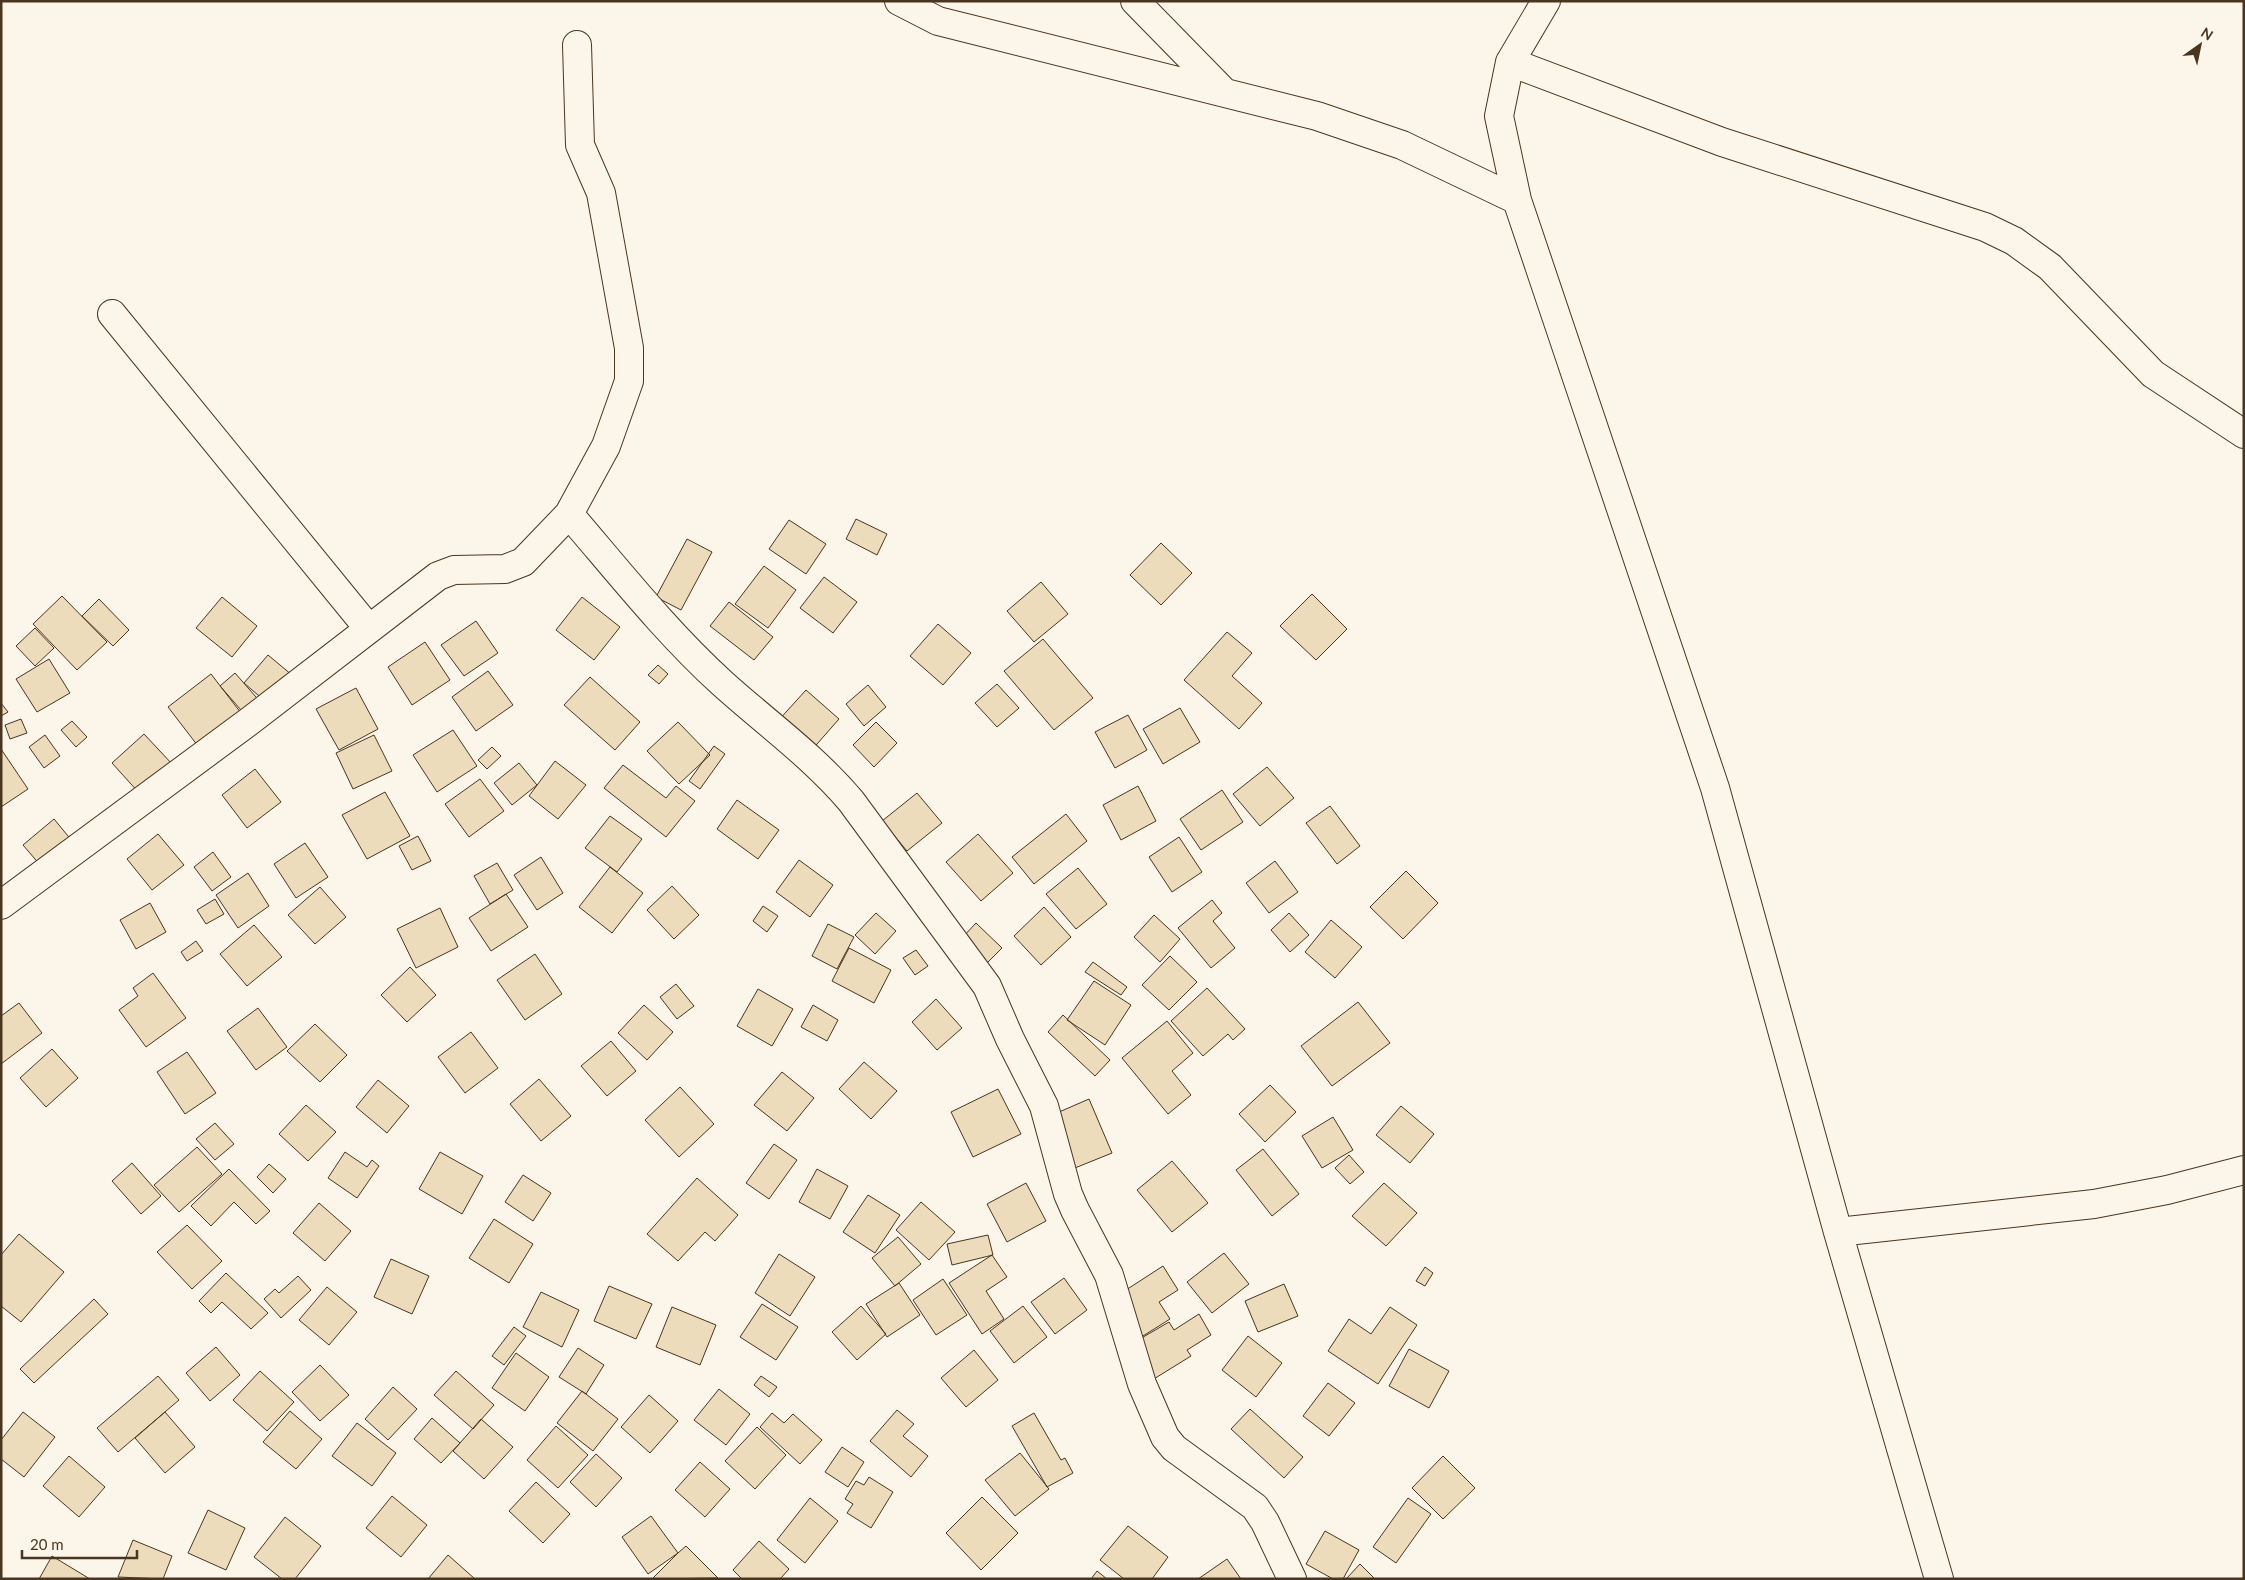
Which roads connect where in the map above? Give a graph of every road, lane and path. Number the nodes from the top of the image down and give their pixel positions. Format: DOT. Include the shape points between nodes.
graph roads {
  1 [pos="899,1"];
  2 [pos="1135,1"];
  3 [pos="1546,1"];
  4 [pos="576,45"];
  5 [pos="1510,62"];
  6 [pos="1224,92"];
  7 [pos="1517,200"];
  8 [pos="112,314"];
  9 [pos="2244,434"];
  10 [pos="568,514"];
  11 [pos="369,629"];
  12 [pos="1,906"];
  13 [pos="2244,1170"];
  14 [pos="1838,1232"];
  15 [pos="1292,1579"];
  16 [pos="1939,1579"];
  1 -- 6 [label="street" via="938,21"];
  2 -- 6 [label="street"];
  3 -- 5 [label="street"];
  4 -- 10 [label="street" via="580,145 601,193 629,348 629,381 606,446"];
  5 -- 7 [label="street" via="1499,116"];
  5 -- 9 [label="street" via="1722,142 1985,227 2014,241 2050,267 2153,374"];
  6 -- 7 [label="street" via="1317,116 1402,145"];
  7 -- 14 [label="street" via="1715,788"];
  8 -- 11 [label="street"];
  10 -- 11 [label="street" via="523,562 504,569 454,570 438,576"];
  10 -- 15 [label="street" via="685,646 722,683 830,776 987,986 1044,1106 1068,1194 1109,1275 1142,1384 1165,1436 1174,1448 1255,1507"];
  11 -- 12 [label="street"];
  13 -- 14 [label="street" via="2094,1204"];
  14 -- 16 [label="street"];
}
